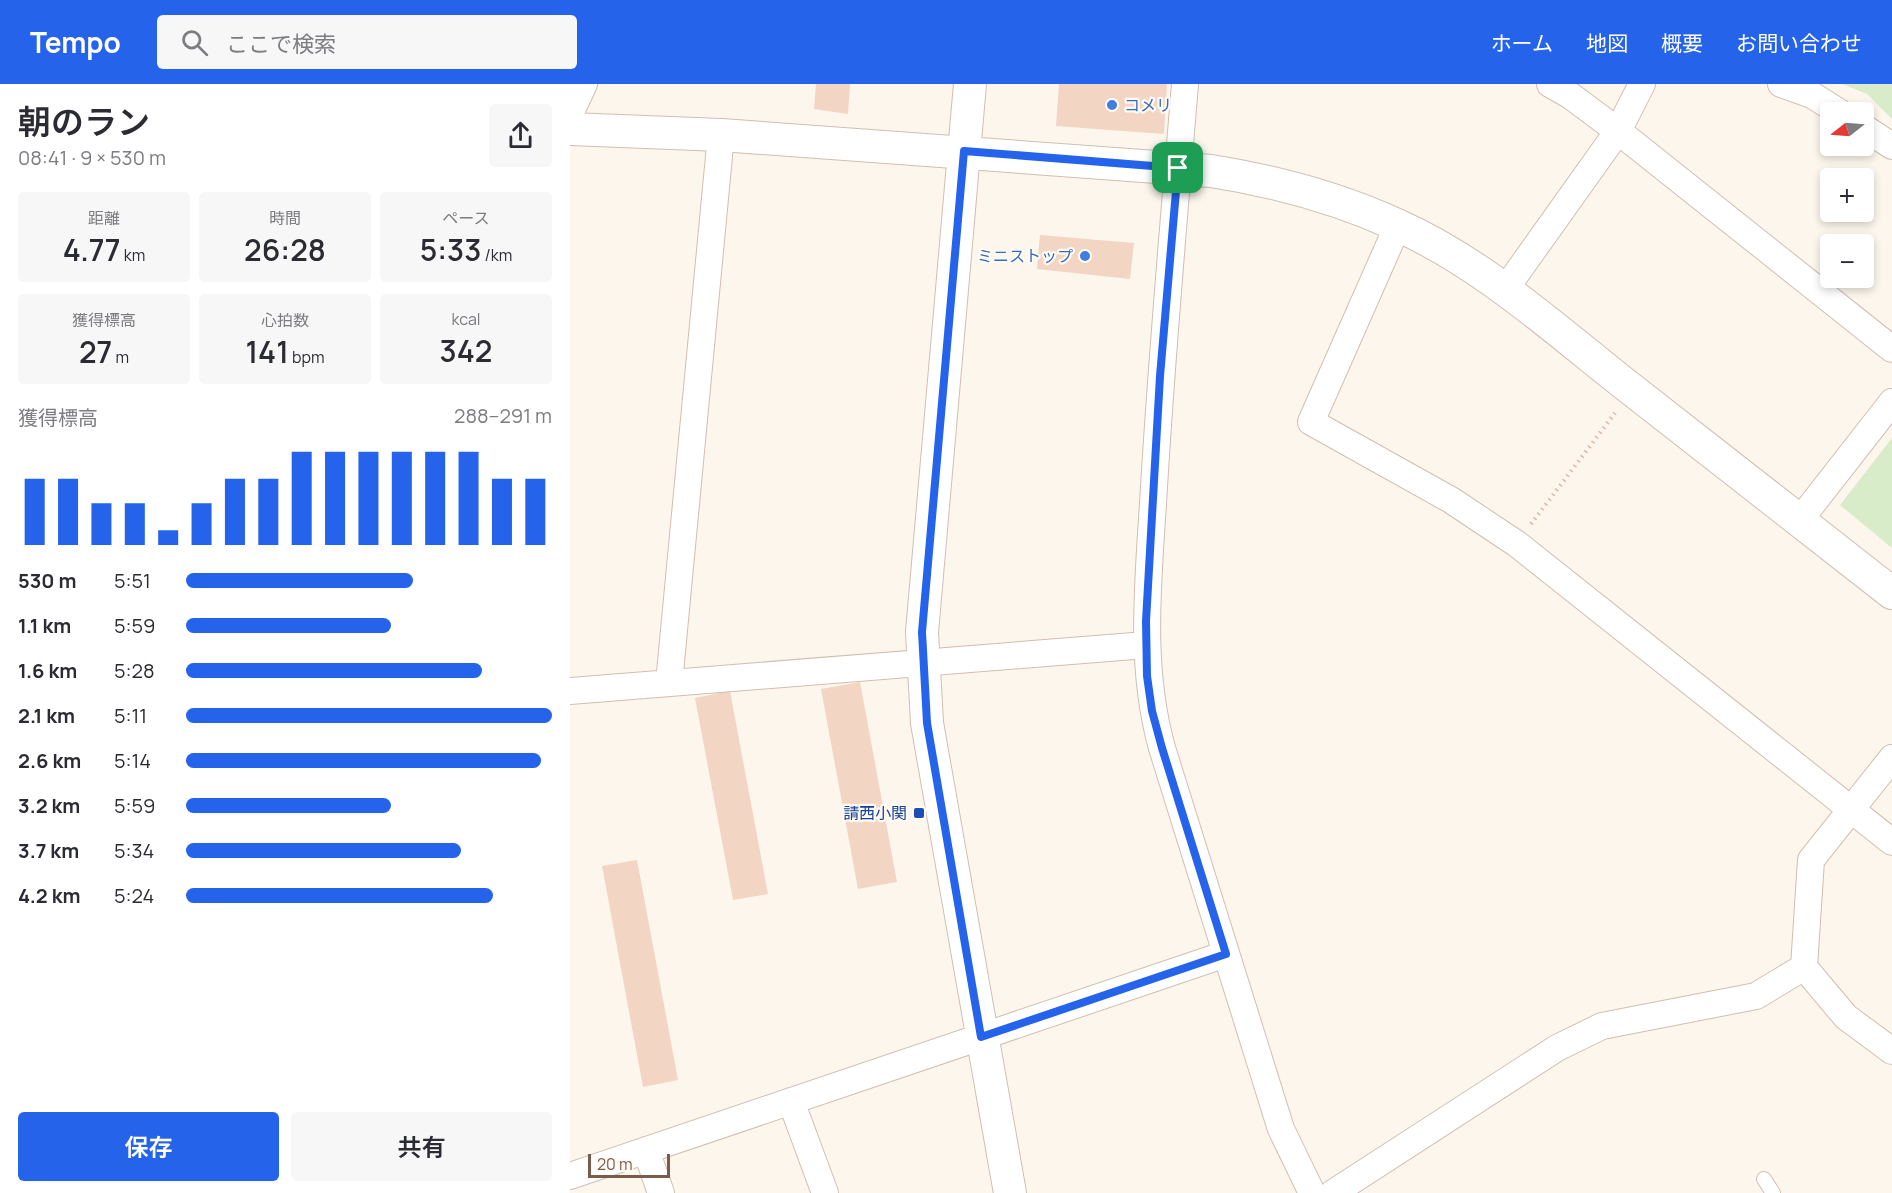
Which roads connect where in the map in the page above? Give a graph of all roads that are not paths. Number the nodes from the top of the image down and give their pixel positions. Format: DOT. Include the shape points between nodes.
graph roads {
  1 [pos="584,84"];
  2 [pos="970,84"];
  3 [pos="1185,84"];
  4 [pos="1550,84"];
  5 [pos="1642,84"];
  6 [pos="1781,84"];
  7 [pos="1823,102"];
  8 [pos="570,114"];
  9 [pos="570,129"];
  10 [pos="1618,131"];
  11 [pos="721,135"];
  12 [pos="1874,135"];
  13 [pos="1892,146"];
  14 [pos="964,151"];
  15 [pos="1178,168"];
  16 [pos="1398,225"];
  17 [pos="1504,291"];
  18 [pos="1892,349"];
  19 [pos="1892,402"];
  20 [pos="1799,521"];
  21 [pos="1892,593"];
  22 [pos="1146,645"];
  23 [pos="922,663"];
  24 [pos="669,683"];
  25 [pos="570,691"];
  26 [pos="1892,758"];
  27 [pos="1852,809"];
  28 [pos="1892,842"];
  29 [pos="1226,954"];
  30 [pos="1804,967"];
  31 [pos="981,1037"];
  32 [pos="1892,1051"];
  33 [pos="791,1101"];
  34 [pos="646,1150"];
  35 [pos="570,1176"];
  36 [pos="1764,1179"];
  37 [pos="661,1193"];
  38 [pos="825,1193"];
  39 [pos="1010,1193"];
  40 [pos="1312,1193"];
  41 [pos="1332,1193"];
  42 [pos="1773,1193"];
  1 -- 8 [label="street"];
  2 -- 14 [label="street"];
  3 -- 15 [label="street"];
  4 -- 10 [label="street"];
  5 -- 10 [label="street"];
  6 -- 7 [label="street"];
  9 -- 11 [label="street"];
  10 -- 17 [label="street"];
  10 -- 18 [label="street"];
  11 -- 14 [label="street"];
  11 -- 24 [label="street"];
  12 -- 13 [label="street"];
  14 -- 15 [label="street"];
  14 -- 23 [label="street"];
  15 -- 16 [label="street" via="1262,179"];
  15 -- 22 [label="street" via="1160,376"];
  16 -- 17 [label="street" via="1470,266"];
  16 -- 27 [label="street" via="1311,422 1451,500 1516,544"];
  17 -- 20 [label="street"];
  19 -- 20 [label="street"];
  20 -- 21 [label="street"];
  22 -- 23 [label="street"];
  22 -- 29 [label="street" via="1152,711"];
  23 -- 24 [label="street"];
  23 -- 31 [label="street" via="927,723"];
  24 -- 25 [label="street"];
  26 -- 27 [label="street"];
  27 -- 28 [label="street"];
  27 -- 30 [label="street" via="1811,860"];
  29 -- 31 [label="street"];
  29 -- 40 [label="street" via="1281,1129"];
  30 -- 32 [label="street" via="1846,1017"];
  30 -- 41 [label="street" via="1756,996 1602,1026 1557,1048"];
  31 -- 33 [label="street"];
  31 -- 39 [label="street"];
  33 -- 34 [label="street"];
  33 -- 38 [label="street"];
  34 -- 35 [label="street"];
  34 -- 37 [label="street"];
  36 -- 42 [label="lane"];
}
